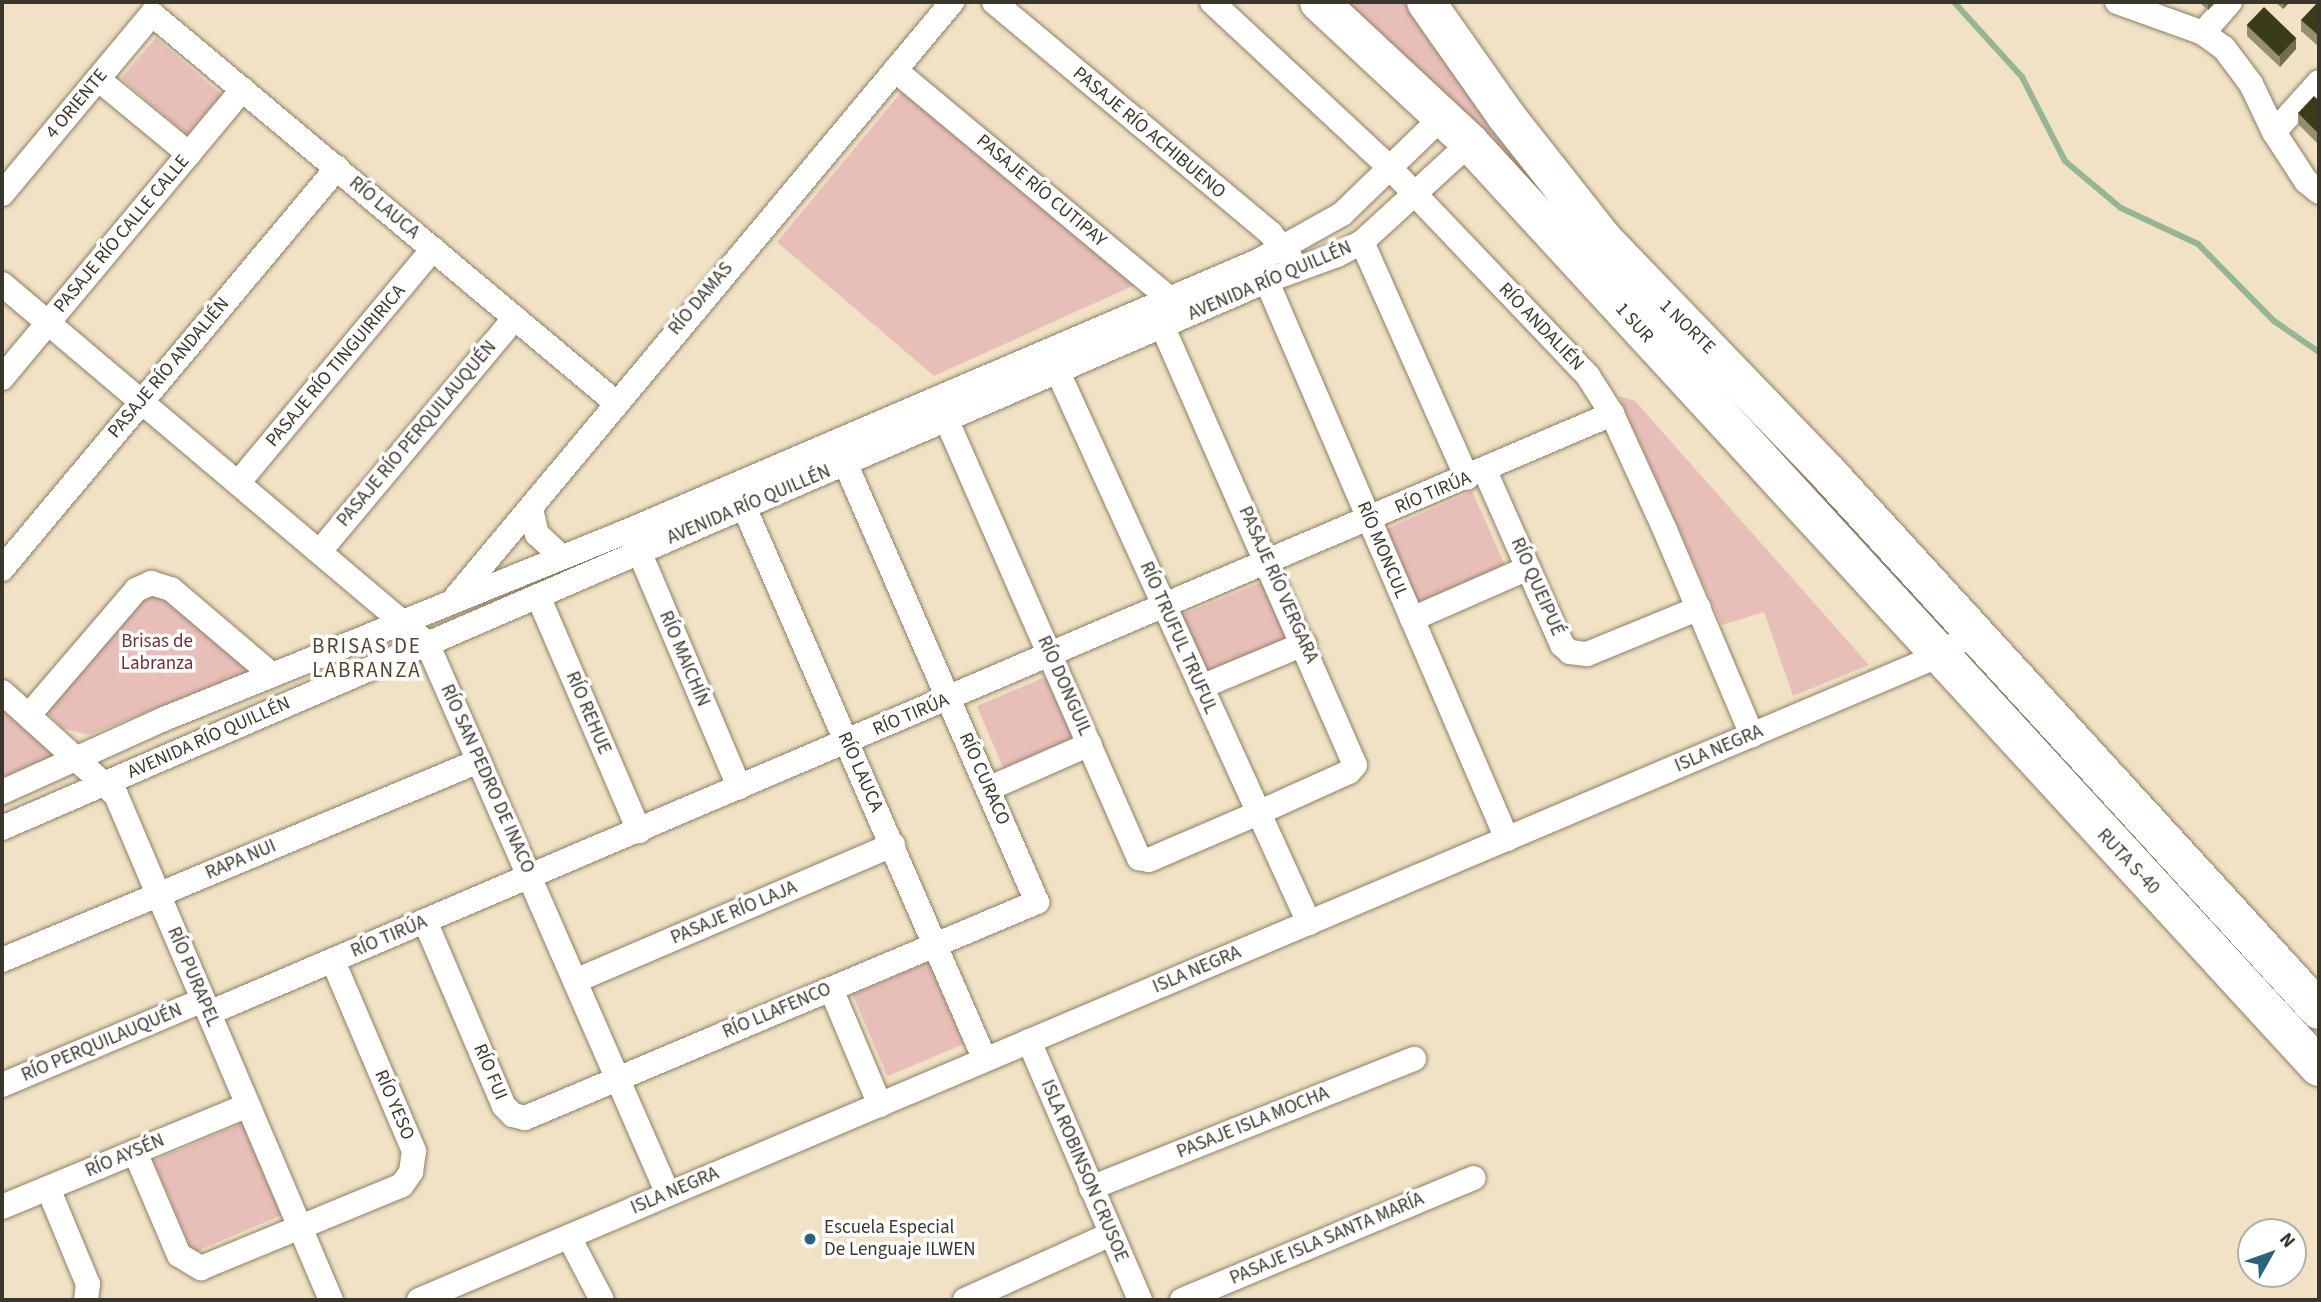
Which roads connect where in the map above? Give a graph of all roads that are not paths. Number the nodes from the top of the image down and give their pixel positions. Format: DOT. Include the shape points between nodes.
graph roads {
  1 [pos="952,2"];
  2 [pos="994,2"];
  3 [pos="1212,2"];
  4 [pos="1320,2"];
  5 [pos="1426,2"];
  6 [pos="2117,2"];
  7 [pos="2230,2"];
  8 [pos="152,14"];
  9 [pos="2203,33"];
  10 [pos="895,70"];
  11 [pos="98,79"];
  12 [pos="2319,82"];
  13 [pos="243,89"];
  14 [pos="1443,116"];
  15 [pos="2274,132"];
  16 [pos="1470,143"];
  17 [pos="189,154"];
  18 [pos="337,168"];
  19 [pos="1391,169"];
  20 [pos="2319,192"];
  21 [pos="2,194"];
  22 [pos="1416,196"];
  23 [pos="1362,242"];
  24 [pos="1284,247"];
  25 [pos="433,249"];
  26 [pos="1262,271"];
  27 [pos="1298,271"];
  28 [pos="2,284"];
  29 [pos="1167,313"];
  30 [pos="515,318"];
  31 [pos="48,323"];
  32 [pos="1053,362"];
  33 [pos="2,378"];
  34 [pos="142,401"];
  35 [pos="615,402"];
  36 [pos="942,408"];
  37 [pos="1612,414"];
  38 [pos="841,452"];
  39 [pos="1476,475"];
  40 [pos="239,482"];
  41 [pos="739,496"];
  42 [pos="531,509"];
  43 [pos="1369,520"];
  44 [pos="634,541"];
  45 [pos="320,551"];
  46 [pos="562,557"];
  47 [pos="1268,563"];
  48 [pos="1528,568"];
  49 [pos="2,569"];
  50 [pos="538,596"];
  51 [pos="454,600"];
  52 [pos="1165,607"];
  53 [pos="1699,608"];
  54 [pos="1412,619"];
  55 [pos="404,621"];
  56 [pos="1972,633"];
  57 [pos="426,643"];
  58 [pos="1304,644"];
  59 [pos="1051,655"];
  60 [pos="1938,656"];
  61 [pos="272,675"];
  62 [pos="1201,687"];
  63 [pos="2,692"];
  64 [pos="949,699"];
  65 [pos="29,715"];
  66 [pos="1752,735"];
  67 [pos="846,742"];
  68 [pos="1090,744"];
  69 [pos="78,758"];
  70 [pos="479,761"];
  71 [pos="106,783"];
  72 [pos="739,787"];
  73 [pos="988,789"];
  74 [pos="2,792"];
  75 [pos="1258,813"];
  76 [pos="2,828"];
  77 [pos="639,831"];
  78 [pos="1507,839"];
  79 [pos="893,845"];
  80 [pos="529,876"];
  81 [pos="159,894"];
  82 [pos="425,921"];
  83 [pos="1309,923"];
  84 [pos="936,945"];
  85 [pos="2,960"];
  86 [pos="333,961"];
  87 [pos="575,981"];
  88 [pos="831,989"];
  89 [pos="206,1007"];
  90 [pos="2319,1010"];
  91 [pos="1029,1041"];
  92 [pos="1414,1059"];
  93 [pos="985,1060"];
  94 [pos="2319,1067"];
  95 [pos="619,1077"];
  96 [pos="2,1085"];
  97 [pos="248,1105"];
  98 [pos="880,1105"];
  99 [pos="135,1152"];
  100 [pos="1472,1178"];
  101 [pos="48,1188"];
  102 [pos="1091,1188"];
  103 [pos="668,1194"];
  104 [pos="2,1208"];
  105 [pos="300,1229"];
  106 [pos="1111,1234"];
  107 [pos="569,1237"];
  108 [pos="86,1300"];
  109 [pos="331,1300"];
  110 [pos="419,1300"];
  111 [pos="602,1300"];
  112 [pos="965,1300"];
  113 [pos="1140,1300"];
  114 [pos="1182,1300"];
  1 -- 10 [label="street, RÍO DAMAS"];
  2 -- 24 [label="street, PASAJE RÍO ACHIBUENO"];
  3 -- 19 [label="street, RÍO ANDALIÉN"];
  4 -- 14 [label="main road, 1 SUR"];
  5 -- 56 [label="main road, 1 NORTE" via="1506,116 1604,240 1829,474"];
  6 -- 9 [label="street"];
  7 -- 9 [label="street"];
  8 -- 11 [label="street, 4 ORIENTE"];
  8 -- 13 [label="street, RÍO LAUCA"];
  9 -- 15 [label="street" via="2224,48 2251,84"];
  10 -- 29 [label="street, PASAJE RÍO CUTIPAY"];
  10 -- 35 [label="street, RÍO DAMAS"];
  11 -- 17 [label="street"];
  11 -- 21 [label="street, 4 ORIENTE"];
  12 -- 15 [label="street"];
  13 -- 17 [label="street, PASAJE RÍO CALLE CALLE"];
  13 -- 18 [label="street, RÍO LAUCA"];
  14 -- 16 [label="main road, 1 SUR"];
  14 -- 19 [label="street, AVENIDA RÍO QUILLÉN"];
  15 -- 20 [label="street"];
  16 -- 22 [label="street, AVENIDA RÍO QUILLÉN"];
  16 -- 60 [label="main road, 1 SUR"];
  17 -- 31 [label="street, PASAJE RÍO CALLE CALLE"];
  18 -- 25 [label="street, RÍO LAUCA"];
  18 -- 34 [label="street, PASAJE RÍO ANDALIÉN"];
  19 -- 22 [label="street, RÍO ANDALIÉN"];
  19 -- 24 [label="street, AVENIDA RÍO QUILLÉN" via="1342,214"];
  22 -- 23 [label="street, AVENIDA RÍO QUILLÉN"];
  22 -- 37 [label="street, RÍO ANDALIÉN" via="1588,376"];
  23 -- 27 [label="street, AVENIDA RÍO QUILLÉN"];
  23 -- 39 [label="street, RÍO QUEIPUÉ"];
  24 -- 26 [label="street, AVENIDA RÍO QUILLÉN"];
  24 -- 27 [label="street, PASAJE RÍO ACHIBUENO"];
  25 -- 30 [label="street, RÍO LAUCA"];
  25 -- 40 [label="street, PASAJE RÍO TINGUIRIRICA"];
  26 -- 27 [label="street, AVENIDA RÍO QUILLÉN"];
  26 -- 29 [label="street, AVENIDA RÍO QUILLÉN"];
  26 -- 43 [label="street, RÍO MONCUL"];
  28 -- 31 [label="street, RÍO SAN PEDRO DE INACO"];
  29 -- 32 [label="street, AVENIDA RÍO QUILLÉN"];
  29 -- 47 [label="street, PASAJE RÍO VERGARA"];
  30 -- 35 [label="street, RÍO LAUCA"];
  30 -- 45 [label="street, PASAJE RÍO PERQUILAUQUÉN"];
  31 -- 33 [label="street, PASAJE RÍO CALLE CALLE"];
  31 -- 34 [label="street, RÍO SAN PEDRO DE INACO"];
  32 -- 36 [label="street, AVENIDA RÍO QUILLÉN"];
  32 -- 52 [label="street, RÍO TRUFUL TRUFUL"];
  34 -- 40 [label="street, RÍO SAN PEDRO DE INACO"];
  34 -- 49 [label="street, PASAJE RÍO ANDALIÉN"];
  35 -- 42 [label="street, RÍO DAMAS"];
  36 -- 38 [label="street, AVENIDA RÍO QUILLÉN"];
  36 -- 59 [label="street, RÍO DONGUIL"];
  37 -- 39 [label="street, RÍO TIRÚA"];
  37 -- 53 [label="street, RÍO ANDALIÉN"];
  38 -- 41 [label="street, AVENIDA RÍO QUILLÉN"];
  38 -- 64 [label="street, RÍO CURACO"];
  39 -- 43 [label="street, RÍO TIRÚA"];
  39 -- 48 [label="street, RÍO QUEIPUÉ"];
  40 -- 45 [label="street, RÍO SAN PEDRO DE INACO"];
  41 -- 44 [label="street, AVENIDA RÍO QUILLÉN"];
  41 -- 67 [label="street, RÍO LAUCA"];
  42 -- 46 [label="street" via="537,534"];
  42 -- 51 [label="street, RÍO DAMAS"];
  43 -- 47 [label="street, RÍO TIRÚA"];
  43 -- 54 [label="street, RÍO MONCUL"];
  44 -- 46 [label="street, AVENIDA RÍO QUILLÉN"];
  44 -- 50 [label="street, AVENIDA RÍO QUILLÉN"];
  44 -- 72 [label="street, RÍO MAICHÍN"];
  45 -- 55 [label="street, RÍO SAN PEDRO DE INACO"];
  46 -- 51 [label="street, AVENIDA RÍO QUILLÉN"];
  47 -- 52 [label="street, RÍO TIRÚA"];
  47 -- 58 [label="street, PASAJE RÍO VERGARA"];
  48 -- 53 [label="street, RÍO QUEIPUÉ" via="1562,645 1570,652 1587,654"];
  48 -- 54 [label="street"];
  50 -- 57 [label="street, AVENIDA RÍO QUILLÉN"];
  50 -- 77 [label="street, RÍO REHUE"];
  51 -- 55 [label="street, AVENIDA RÍO QUILLÉN"];
  52 -- 59 [label="street, RÍO TIRÚA"];
  52 -- 62 [label="street, RÍO TRUFUL TRUFUL"];
  53 -- 66 [label="street, RÍO ANDALIÉN"];
  54 -- 78 [label="street, RÍO MONCUL"];
  55 -- 57 [label="street, RÍO SAN PEDRO DE INACO"];
  55 -- 61 [label="street, AVENIDA RÍO QUILLÉN"];
  56 -- 60 [label="street, ISLA NEGRA"];
  56 -- 90 [label="main road, RUTA S-40"];
  57 -- 70 [label="street, RÍO SAN PEDRO DE INACO"];
  57 -- 71 [label="street, AVENIDA RÍO QUILLÉN"];
  58 -- 62 [label="street"];
  58 -- 75 [label="street, PASAJE RÍO VERGARA" via="1354,765 1349,772"];
  59 -- 64 [label="street, RÍO TIRÚA"];
  59 -- 68 [label="street, RÍO DONGUIL"];
  60 -- 66 [label="street, ISLA NEGRA"];
  60 -- 94 [label="main road, RUTA S-40"];
  61 -- 65 [label="street" via="171,589 151,583 136,590"];
  61 -- 69 [label="street, AVENIDA RÍO QUILLÉN"];
  62 -- 75 [label="street, RÍO TRUFUL TRUFUL"];
  63 -- 65 [label="street, RÍO PURAPEL"];
  64 -- 67 [label="street, RÍO TIRÚA"];
  64 -- 73 [label="street, RÍO CURACO"];
  65 -- 69 [label="street, RÍO PURAPEL"];
  66 -- 78 [label="street, ISLA NEGRA"];
  67 -- 72 [label="street, RÍO TIRÚA"];
  67 -- 79 [label="street, RÍO LAUCA"];
  68 -- 73 [label="street"];
  68 -- 75 [label="street, RÍO DONGUIL" via="1139,858 1149,860"];
  69 -- 71 [label="street, RÍO PURAPEL"];
  69 -- 74 [label="street, AVENIDA RÍO QUILLÉN"];
  70 -- 80 [label="street, RÍO SAN PEDRO DE INACO"];
  70 -- 81 [label="street, RAPA NUI"];
  71 -- 76 [label="street, AVENIDA RÍO QUILLÉN"];
  71 -- 81 [label="street, RÍO PURAPEL" via="116,795"];
  72 -- 77 [label="street, RÍO TIRÚA"];
  73 -- 84 [label="street, RÍO CURACO" via="1037,902"];
  75 -- 83 [label="street, RÍO TRUFUL TRUFUL"];
  77 -- 80 [label="street, RÍO TIRÚA"];
  78 -- 83 [label="street, ISLA NEGRA"];
  79 -- 84 [label="street, RÍO LAUCA"];
  79 -- 87 [label="street, PASAJE RÍO LAJA"];
  80 -- 82 [label="street, RÍO TIRÚA"];
  80 -- 87 [label="street, RÍO SAN PEDRO DE INACO"];
  81 -- 85 [label="street, RAPA NUI"];
  81 -- 89 [label="street, RÍO PURAPEL"];
  82 -- 86 [label="street, RÍO TIRÚA"];
  82 -- 95 [label="street, RÍO FUI" via="508,1111 525,1118"];
  83 -- 91 [label="street, ISLA NEGRA"];
  84 -- 88 [label="street, RÍO LLAFENCO"];
  84 -- 93 [label="street, RÍO LAUCA"];
  86 -- 89 [label="street, RÍO TIRÚA"];
  86 -- 105 [label="street, RÍO YESO" via="414,1158 407,1179 395,1189"];
  87 -- 95 [label="street, RÍO SAN PEDRO DE INACO"];
  88 -- 95 [label="street, RÍO LLAFENCO"];
  88 -- 98 [label="street"];
  89 -- 96 [label="street, RÍO PERQUILAUQUÉN"];
  89 -- 97 [label="street, RÍO PURAPEL"];
  91 -- 93 [label="street, ISLA NEGRA"];
  91 -- 102 [label="street, ISLA ROBINSON CRUSOE"];
  92 -- 102 [label="street, PASAJE ISLA MOCHA"];
  93 -- 98 [label="street, ISLA NEGRA"];
  95 -- 103 [label="street, RÍO SAN PEDRO DE INACO"];
  97 -- 99 [label="street, RÍO AYSÉN"];
  97 -- 105 [label="street, RÍO PURAPEL"];
  98 -- 103 [label="street, ISLA NEGRA"];
  99 -- 101 [label="street, RÍO AYSÉN"];
  99 -- 105 [label="street" via="179,1255 193,1266 210,1267"];
  100 -- 114 [label="street, PASAJE ISLA SANTA MARÍA"];
  101 -- 104 [label="street, RÍO AYSÉN"];
  101 -- 108 [label="street" via="88,1284"];
  102 -- 106 [label="street, ISLA ROBINSON CRUSOE"];
  103 -- 107 [label="street, ISLA NEGRA"];
  105 -- 109 [label="street, RÍO PURAPEL"];
  106 -- 112 [label="street"];
  106 -- 113 [label="street, ISLA ROBINSON CRUSOE"];
  107 -- 110 [label="street, ISLA NEGRA"];
  107 -- 111 [label="street"];
}
